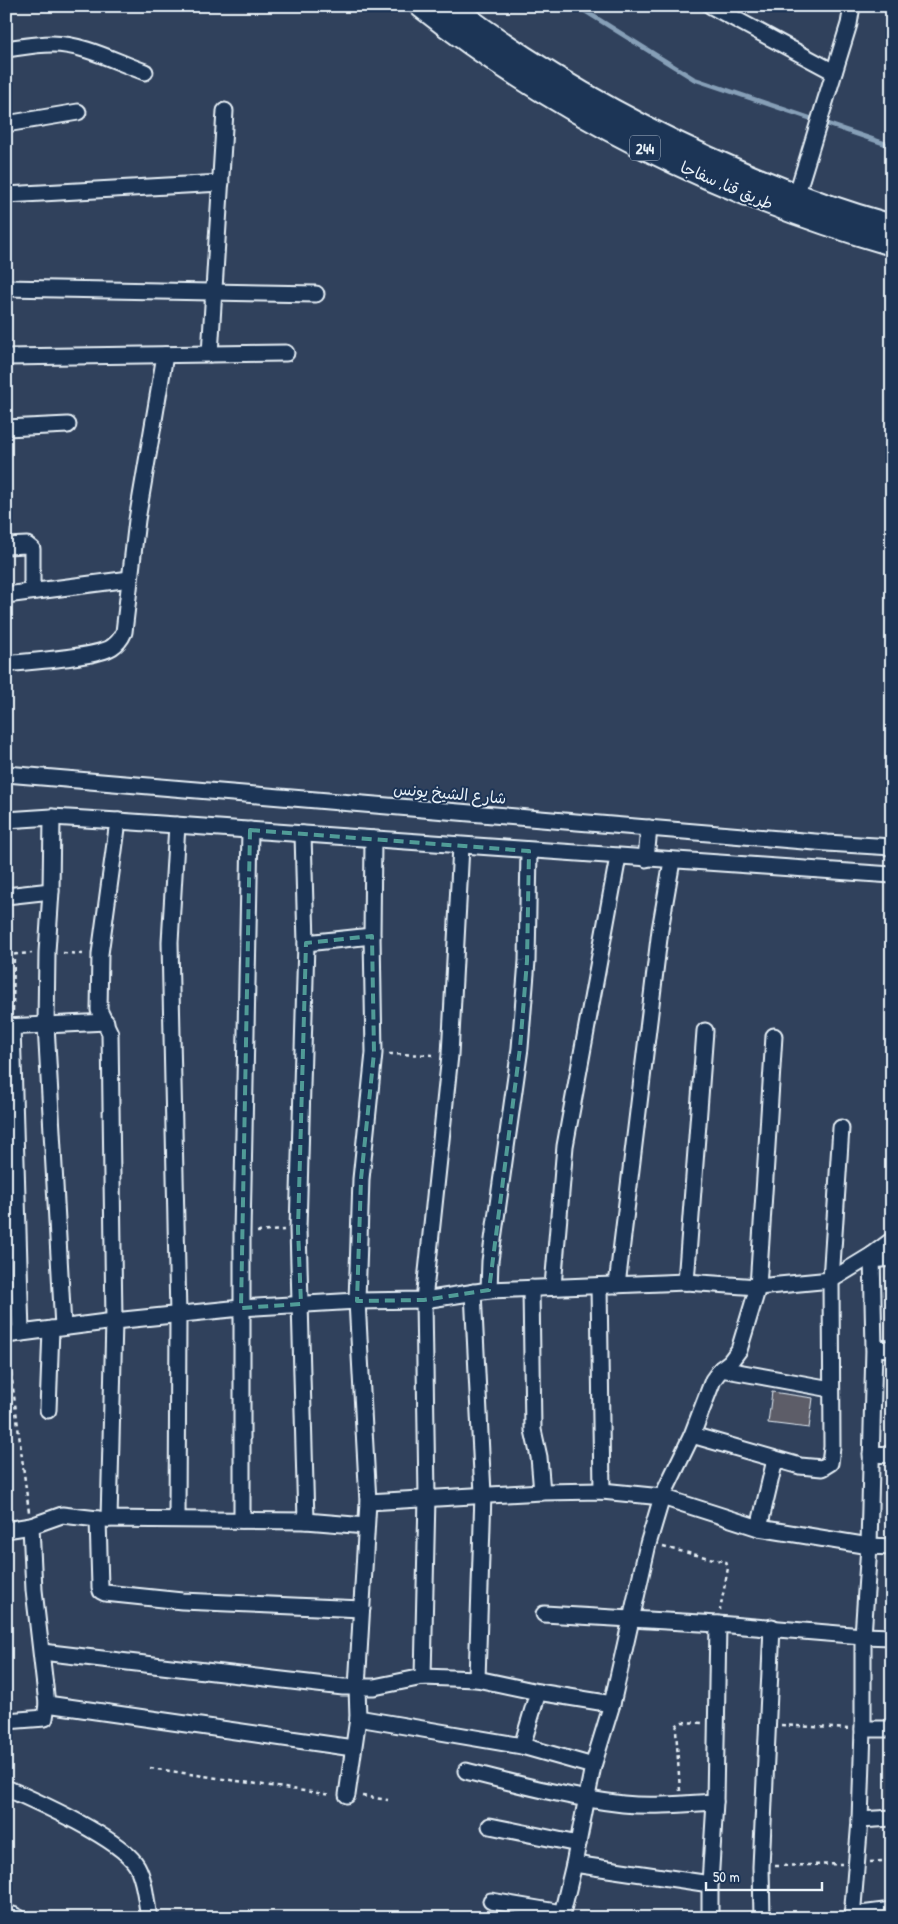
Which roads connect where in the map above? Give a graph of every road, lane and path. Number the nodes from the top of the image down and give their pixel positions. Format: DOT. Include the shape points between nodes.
graph roads {
  1 [pos="421,6"];
  2 [pos="451,6"];
  3 [pos="711,6"];
  4 [pos="852,6"];
  5 [pos="6,49"];
  6 [pos="144,72"];
  7 [pos="834,72"];
  8 [pos="225,110"];
  9 [pos="78,112"];
  10 [pos="6,124"];
  11 [pos="221,183"];
  12 [pos="6,195"];
  13 [pos="794,204"];
  14 [pos="892,226"];
  15 [pos="892,244"];
  16 [pos="6,288"];
  17 [pos="214,292"];
  18 [pos="316,294"];
  19 [pos="286,353"];
  20 [pos="210,354"];
  21 [pos="165,355"];
  22 [pos="6,357"];
  23 [pos="68,425"];
  24 [pos="6,428"];
  25 [pos="6,546"];
  26 [pos="130,579"];
  27 [pos="32,591"];
  28 [pos="6,595"];
  29 [pos="6,664"];
  30 [pos="6,774"];
  31 [pos="52,817"];
  32 [pos="6,820"];
  33 [pos="118,821"];
  34 [pos="177,825"];
  35 [pos="649,828"];
  36 [pos="250,830"];
  37 [pos="303,834"];
  38 [pos="373,839"];
  39 [pos="461,846"];
  40 [pos="892,847"];
  41 [pos="529,850"];
  42 [pos="618,857"];
  43 [pos="646,859"];
  44 [pos="672,861"];
  45 [pos="892,875"];
  46 [pos="51,891"];
  47 [pos="6,896"];
  48 [pos="372,936"];
  49 [pos="306,943"];
  50 [pos="47,952"];
  51 [pos="100,954"];
  52 [pos="6,955"];
  53 [pos="106,1022"];
  54 [pos="46,1025"];
  55 [pos="9,1027"];
  56 [pos="705,1031"];
  57 [pos="774,1036"];
  58 [pos="374,1054"];
  59 [pos="450,1055"];
  60 [pos="841,1128"];
  61 [pos="298,1229"];
  62 [pos="242,1233"];
  63 [pos="892,1240"];
  64 [pos="872,1257"];
  65 [pos="892,1258"];
  66 [pos="831,1280"];
  67 [pos="686,1282"];
  68 [pos="617,1285"];
  69 [pos="553,1286"];
  70 [pos="599,1286"];
  71 [pos="758,1287"];
  72 [pos="531,1288"];
  73 [pos="489,1290"];
  74 [pos="473,1292"];
  75 [pos="424,1300"];
  76 [pos="356,1301"];
  77 [pos="301,1304"];
  78 [pos="241,1308"];
  79 [pos="178,1316"];
  80 [pos="114,1321"];
  81 [pos="57,1328"];
  82 [pos="11,1338"];
  83 [pos="874,1348"];
  84 [pos="892,1349"];
  85 [pos="721,1369"];
  86 [pos="831,1389"];
  87 [pos="48,1410"];
  88 [pos="692,1435"];
  89 [pos="871,1454"];
  90 [pos="892,1455"];
  91 [pos="775,1460"];
  92 [pos="542,1492"];
  93 [pos="602,1492"];
  94 [pos="483,1494"];
  95 [pos="427,1497"];
  96 [pos="662,1497"];
  97 [pos="368,1502"];
  98 [pos="104,1519"];
  99 [pos="177,1519"];
  100 [pos="242,1520"];
  101 [pos="306,1521"];
  102 [pos="31,1526"];
  103 [pos="366,1526"];
  104 [pos="759,1528"];
  105 [pos="6,1530"];
  106 [pos="648,1544"];
  107 [pos="869,1546"];
  108 [pos="892,1547"];
  109 [pos="362,1609"];
  110 [pos="544,1614"];
  111 [pos="632,1620"];
  112 [pos="718,1624"];
  113 [pos="772,1627"];
  114 [pos="863,1636"];
  115 [pos="892,1637"];
  116 [pos="42,1652"];
  117 [pos="423,1676"];
  118 [pos="476,1679"];
  119 [pos="357,1688"];
  120 [pos="538,1692"];
  121 [pos="47,1704"];
  122 [pos="612,1704"];
  123 [pos="358,1718"];
  124 [pos="6,1721"];
  125 [pos="716,1723"];
  126 [pos="767,1725"];
  127 [pos="892,1728"];
  128 [pos="864,1729"];
  129 [pos="522,1746"];
  130 [pos="353,1748"];
  131 [pos="593,1766"];
  132 [pos="150,1768"];
  133 [pos="466,1771"];
  134 [pos="6,1788"];
  135 [pos="347,1796"];
  136 [pos="587,1798"];
  137 [pos="388,1800"];
  138 [pos="715,1802"];
  139 [pos="681,1804"];
  140 [pos="892,1818"];
  141 [pos="860,1820"];
  142 [pos="490,1826"];
  143 [pos="578,1844"];
  144 [pos="892,1860"];
  145 [pos="856,1863"];
  146 [pos="574,1864"];
  147 [pos="761,1867"];
  148 [pos="710,1884"];
  149 [pos="491,1901"];
  150 [pos="892,1910"];
  151 [pos="562,1915"];
  152 [pos="6,1916"];
  153 [pos="852,1917"];
  154 [pos="19,1918"];
  155 [pos="149,1918"];
  156 [pos="710,1918"];
  157 [pos="762,1918"];
  1 -- 13 [label="highway, طريق قنا, سفاجا / 244" via="522,78 606,127 716,182"];
  2 -- 13 [label="highway, طريق قنا, سفاجا / 244" via="538,67 635,123"];
  3 -- 7 [label="street"];
  4 -- 7 [label="street" via="850,24"];
  5 -- 6 [label="street" via="64,45"];
  7 -- 13 [label="street"];
  8 -- 11 [label="street"];
  9 -- 10 [label="street"];
  11 -- 12 [label="street"];
  11 -- 17 [label="street"];
  13 -- 14 [label="highway, طريق قنا, سفاجا / 244"];
  13 -- 15 [label="highway, طريق قنا, سفاجا / 244"];
  16 -- 17 [label="street"];
  17 -- 18 [label="street"];
  17 -- 20 [label="street"];
  19 -- 20 [label="street"];
  20 -- 21 [label="street"];
  21 -- 22 [label="street"];
  21 -- 26 [label="street"];
  23 -- 24 [label="street"];
  25 -- 27 [label="street" via="27,545 32,549"];
  26 -- 27 [label="street"];
  26 -- 29 [label="street" via="124,632 110,649 93,654"];
  27 -- 28 [label="street"];
  30 -- 35 [label="street, شارع الشيخ يونس"];
  31 -- 32 [label="street"];
  31 -- 33 [label="street"];
  31 -- 46 [label="street"];
  33 -- 34 [label="street"];
  33 -- 51 [label="street"];
  34 -- 36 [label="street"];
  34 -- 79 [label="street" via="170,942"];
  35 -- 40 [label="street, شارع الشيخ يونس"];
  35 -- 43 [label="street"];
  36 -- 37 [label="street"];
  36 -- 62 [label="street"];
  37 -- 38 [label="street"];
  37 -- 49 [label="street"];
  38 -- 39 [label="street"];
  38 -- 48 [label="street"];
  39 -- 41 [label="street"];
  39 -- 59 [label="street"];
  41 -- 42 [label="street"];
  41 -- 73 [label="street" via="527,961 520,1048 490,1261"];
  42 -- 43 [label="street"];
  42 -- 69 [label="street" via="566,1146"];
  43 -- 44 [label="street"];
  44 -- 45 [label="street"];
  44 -- 68 [label="street" via="660,930"];
  46 -- 47 [label="street"];
  46 -- 50 [label="street"];
  48 -- 49 [label="street"];
  48 -- 58 [label="street"];
  49 -- 61 [label="street"];
  50 -- 51 [label="path"];
  50 -- 54 [label="street"];
  51 -- 53 [label="street" via="99,1010"];
  52 -- 55 [label="path" via="14,955"];
  53 -- 54 [label="street"];
  53 -- 80 [label="street" via="110,1033"];
  54 -- 55 [label="street"];
  54 -- 81 [label="street"];
  55 -- 82 [label="street"];
  56 -- 67 [label="street"];
  57 -- 71 [label="street"];
  58 -- 59 [label="path"];
  58 -- 76 [label="street" via="361,1179"];
  59 -- 75 [label="street"];
  60 -- 66 [label="street"];
  61 -- 62 [label="path"];
  61 -- 77 [label="street"];
  62 -- 78 [label="street"];
  63 -- 64 [label="street"];
  64 -- 65 [label="street"];
  64 -- 66 [label="street"];
  64 -- 83 [label="street"];
  66 -- 71 [label="street"];
  66 -- 86 [label="street"];
  67 -- 68 [label="street"];
  67 -- 71 [label="street"];
  68 -- 70 [label="street"];
  69 -- 70 [label="street"];
  69 -- 72 [label="street"];
  70 -- 93 [label="street"];
  71 -- 85 [label="street" via="739,1350"];
  72 -- 73 [label="street"];
  72 -- 92 [label="street" via="533,1430"];
  73 -- 74 [label="street"];
  74 -- 75 [label="street"];
  74 -- 94 [label="street"];
  75 -- 76 [label="street"];
  75 -- 95 [label="street"];
  76 -- 77 [label="street"];
  76 -- 97 [label="street"];
  77 -- 78 [label="street"];
  77 -- 101 [label="street"];
  78 -- 79 [label="street"];
  78 -- 100 [label="street"];
  79 -- 80 [label="street"];
  79 -- 99 [label="street"];
  80 -- 81 [label="street"];
  80 -- 98 [label="street"];
  81 -- 82 [label="street"];
  81 -- 87 [label="street"];
  82 -- 102 [label="path"];
  83 -- 84 [label="street"];
  83 -- 89 [label="street"];
  85 -- 86 [label="street"];
  85 -- 88 [label="street" via="713,1380"];
  86 -- 91 [label="street" via="830,1463 822,1468"];
  88 -- 91 [label="street"];
  88 -- 96 [label="street"];
  89 -- 90 [label="street"];
  89 -- 107 [label="street"];
  91 -- 104 [label="street"];
  92 -- 93 [label="street"];
  92 -- 94 [label="street"];
  93 -- 96 [label="street"];
  94 -- 95 [label="street"];
  94 -- 118 [label="street"];
  95 -- 97 [label="street"];
  95 -- 117 [label="street"];
  96 -- 104 [label="street"];
  96 -- 106 [label="street"];
  97 -- 103 [label="street"];
  98 -- 99 [label="street"];
  98 -- 102 [label="street" via="62,1515"];
  98 -- 109 [label="street" via="100,1587 105,1593 182,1601"];
  99 -- 100 [label="street"];
  100 -- 101 [label="street"];
  101 -- 103 [label="street"];
  102 -- 105 [label="street"];
  102 -- 116 [label="street" via="34,1590"];
  103 -- 109 [label="street"];
  104 -- 107 [label="street"];
  106 -- 111 [label="street"];
  106 -- 112 [label="path" via="726,1562 728,1568"];
  107 -- 108 [label="street"];
  107 -- 114 [label="street"];
  109 -- 119 [label="street"];
  110 -- 111 [label="street"];
  111 -- 112 [label="street"];
  111 -- 122 [label="street"];
  112 -- 113 [label="street"];
  112 -- 125 [label="street"];
  113 -- 114 [label="street"];
  113 -- 126 [label="street"];
  114 -- 115 [label="street"];
  114 -- 128 [label="street"];
  116 -- 119 [label="street"];
  116 -- 121 [label="street"];
  117 -- 118 [label="street"];
  117 -- 119 [label="street"];
  118 -- 120 [label="street"];
  119 -- 123 [label="street"];
  120 -- 122 [label="street"];
  120 -- 129 [label="street"];
  121 -- 124 [label="street" via="45,1718"];
  121 -- 130 [label="street"];
  122 -- 131 [label="street"];
  123 -- 129 [label="street"];
  123 -- 130 [label="street"];
  125 -- 138 [label="street"];
  125 -- 139 [label="path" via="682,1722 677,1726"];
  126 -- 128 [label="path"];
  126 -- 147 [label="street"];
  127 -- 128 [label="street"];
  128 -- 141 [label="street"];
  129 -- 131 [label="street"];
  130 -- 135 [label="street"];
  131 -- 136 [label="street"];
  132 -- 135 [label="path"];
  133 -- 136 [label="street"];
  134 -- 155 [label="street" via="67,1818 126,1853 138,1868"];
  135 -- 137 [label="path"];
  136 -- 139 [label="street" via="623,1804"];
  136 -- 143 [label="street"];
  138 -- 139 [label="street"];
  138 -- 148 [label="street"];
  140 -- 141 [label="street"];
  141 -- 145 [label="street"];
  142 -- 143 [label="street"];
  143 -- 146 [label="street"];
  144 -- 145 [label="path"];
  145 -- 147 [label="path"];
  145 -- 153 [label="street"];
  146 -- 148 [label="street"];
  146 -- 151 [label="street"];
  147 -- 157 [label="street"];
  148 -- 156 [label="street"];
  149 -- 151 [label="street"];
  150 -- 153 [label="street"];
  152 -- 154 [label="street"];
}
